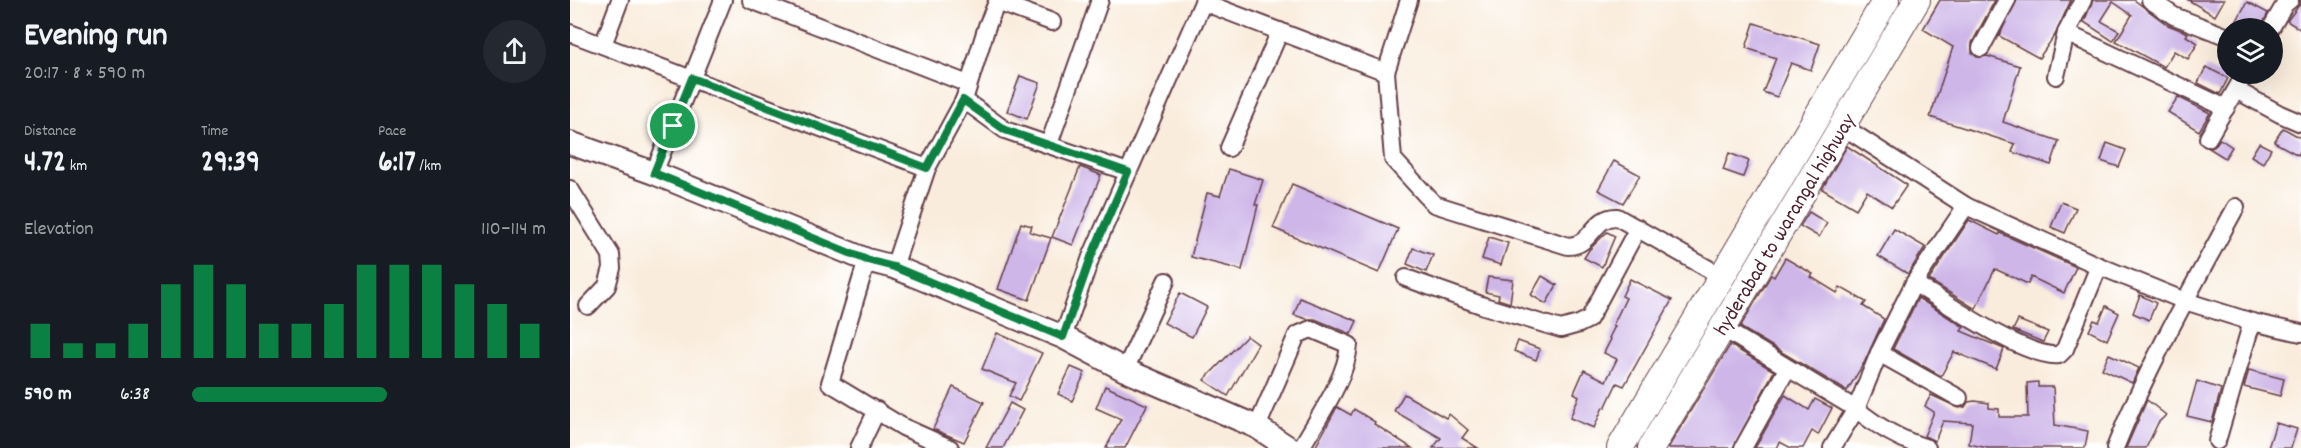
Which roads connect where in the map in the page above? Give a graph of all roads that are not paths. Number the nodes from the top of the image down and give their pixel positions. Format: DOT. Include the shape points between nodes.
graph roads {
  1 [pos="620,0"];
  2 [pos="723,0"];
  3 [pos="752,0"];
  4 [pos="1100,0"];
  5 [pos="1409,0"];
  6 [pos="1886,0"];
  7 [pos="1917,0"];
  8 [pos="2007,0"];
  9 [pos="2083,0"];
  10 [pos="2150,0"];
  11 [pos="998,1"];
  12 [pos="1204,1"];
  13 [pos="2285,1"];
  14 [pos="2276,18"];
  15 [pos="1052,22"];
  16 [pos="1280,32"];
  17 [pos="570,33"];
  18 [pos="2066,33"];
  19 [pos="2217,33"];
  20 [pos="603,45"];
  21 [pos="1981,48"];
  22 [pos="1386,72"];
  23 [pos="2056,76"];
  24 [pos="692,78"];
  25 [pos="2240,84"];
  26 [pos="2236,90"];
  27 [pos="966,92"];
  28 [pos="2226,108"];
  29 [pos="2301,123"];
  30 [pos="1842,126"];
  31 [pos="2208,138"];
  32 [pos="570,143"];
  33 [pos="1049,144"];
  34 [pos="1229,148"];
  35 [pos="927,168"];
  36 [pos="1128,172"];
  37 [pos="654,173"];
  38 [pos="570,189"];
  39 [pos="1966,206"];
  40 [pos="2236,207"];
  41 [pos="1638,228"];
  42 [pos="867,260"];
  43 [pos="2099,266"];
  44 [pos="894,267"];
  45 [pos="1721,276"];
  46 [pos="1406,278"];
  47 [pos="1166,280"];
  48 [pos="1914,284"];
  49 [pos="2185,301"];
  50 [pos="588,306"];
  51 [pos="2252,321"];
  52 [pos="1722,328"];
  53 [pos="2301,333"];
  54 [pos="1063,337"];
  55 [pos="1879,353"];
  56 [pos="1787,369"];
  57 [pos="1125,370"];
  58 [pos="1959,398"];
  59 [pos="1856,409"];
  60 [pos="878,410"];
  61 [pos="1257,427"];
  62 [pos="2217,441"];
  63 [pos="859,448"];
  64 [pos="950,448"];
  65 [pos="1289,448"];
  66 [pos="1301,448"];
  67 [pos="1620,448"];
  68 [pos="1651,448"];
  69 [pos="1743,448"];
  70 [pos="1832,448"];
  71 [pos="1927,448"];
  72 [pos="2115,448"];
  1 -- 20 [label="street"];
  2 -- 24 [label="street"];
  3 -- 27 [label="street"];
  4 -- 33 [label="street"];
  5 -- 22 [label="street"];
  6 -- 45 [label="main road"];
  7 -- 30 [label="main road, hyderabad to warangal highway"];
  8 -- 21 [label="street"];
  9 -- 18 [label="street"];
  10 -- 19 [label="street" via="2174,16"];
  11 -- 15 [label="street"];
  11 -- 27 [label="street"];
  12 -- 16 [label="street"];
  12 -- 36 [label="street"];
  13 -- 14 [label="street"];
  16 -- 22 [label="street"];
  16 -- 34 [label="street"];
  17 -- 20 [label="street"];
  18 -- 23 [label="street"];
  18 -- 28 [label="street"];
  20 -- 24 [label="street"];
  22 -- 41 [label="street" via="1393,159 1434,204 1568,246 1582,244 1610,217"];
  24 -- 35 [label="street"];
  24 -- 37 [label="street"];
  25 -- 26 [label="street"];
  26 -- 28 [label="street"];
  26 -- 29 [label="street"];
  27 -- 33 [label="street" via="1005,130"];
  27 -- 35 [label="street"];
  28 -- 31 [label="street"];
  30 -- 39 [label="street"];
  30 -- 52 [label="main road, hyderabad to warangal highway"];
  32 -- 37 [label="street"];
  33 -- 36 [label="street"];
  35 -- 44 [label="street"];
  36 -- 54 [label="street" via="1091,257"];
  37 -- 42 [label="street"];
  38 -- 50 [label="street" via="610,255 612,268 607,286"];
  39 -- 43 [label="street"];
  39 -- 48 [label="street"];
  40 -- 49 [label="street"];
  41 -- 45 [label="street"];
  41 -- 46 [label="street" via="1589,319 1561,329"];
  42 -- 44 [label="street"];
  42 -- 60 [label="street" via="830,383"];
  43 -- 48 [label="street" via="2059,356 2049,356 2004,338"];
  43 -- 49 [label="street"];
  44 -- 54 [label="street"];
  45 -- 67 [label="main road"];
  47 -- 57 [label="street"];
  48 -- 55 [label="street"];
  49 -- 51 [label="street"];
  49 -- 72 [label="street"];
  51 -- 53 [label="street"];
  51 -- 62 [label="street"];
  52 -- 56 [label="street"];
  52 -- 68 [label="main road, hyderabad to warangal highway"];
  54 -- 57 [label="street"];
  55 -- 58 [label="street"];
  55 -- 59 [label="street"];
  56 -- 59 [label="street"];
  56 -- 69 [label="street"];
  57 -- 61 [label="street"];
  59 -- 70 [label="street"];
  59 -- 71 [label="street" via="1905,441"];
  60 -- 63 [label="street"];
  60 -- 64 [label="street" via="903,427"];
  61 -- 65 [label="street"];
  61 -- 66 [label="street" via="1297,334 1311,329 1349,345 1348,360"];
}
